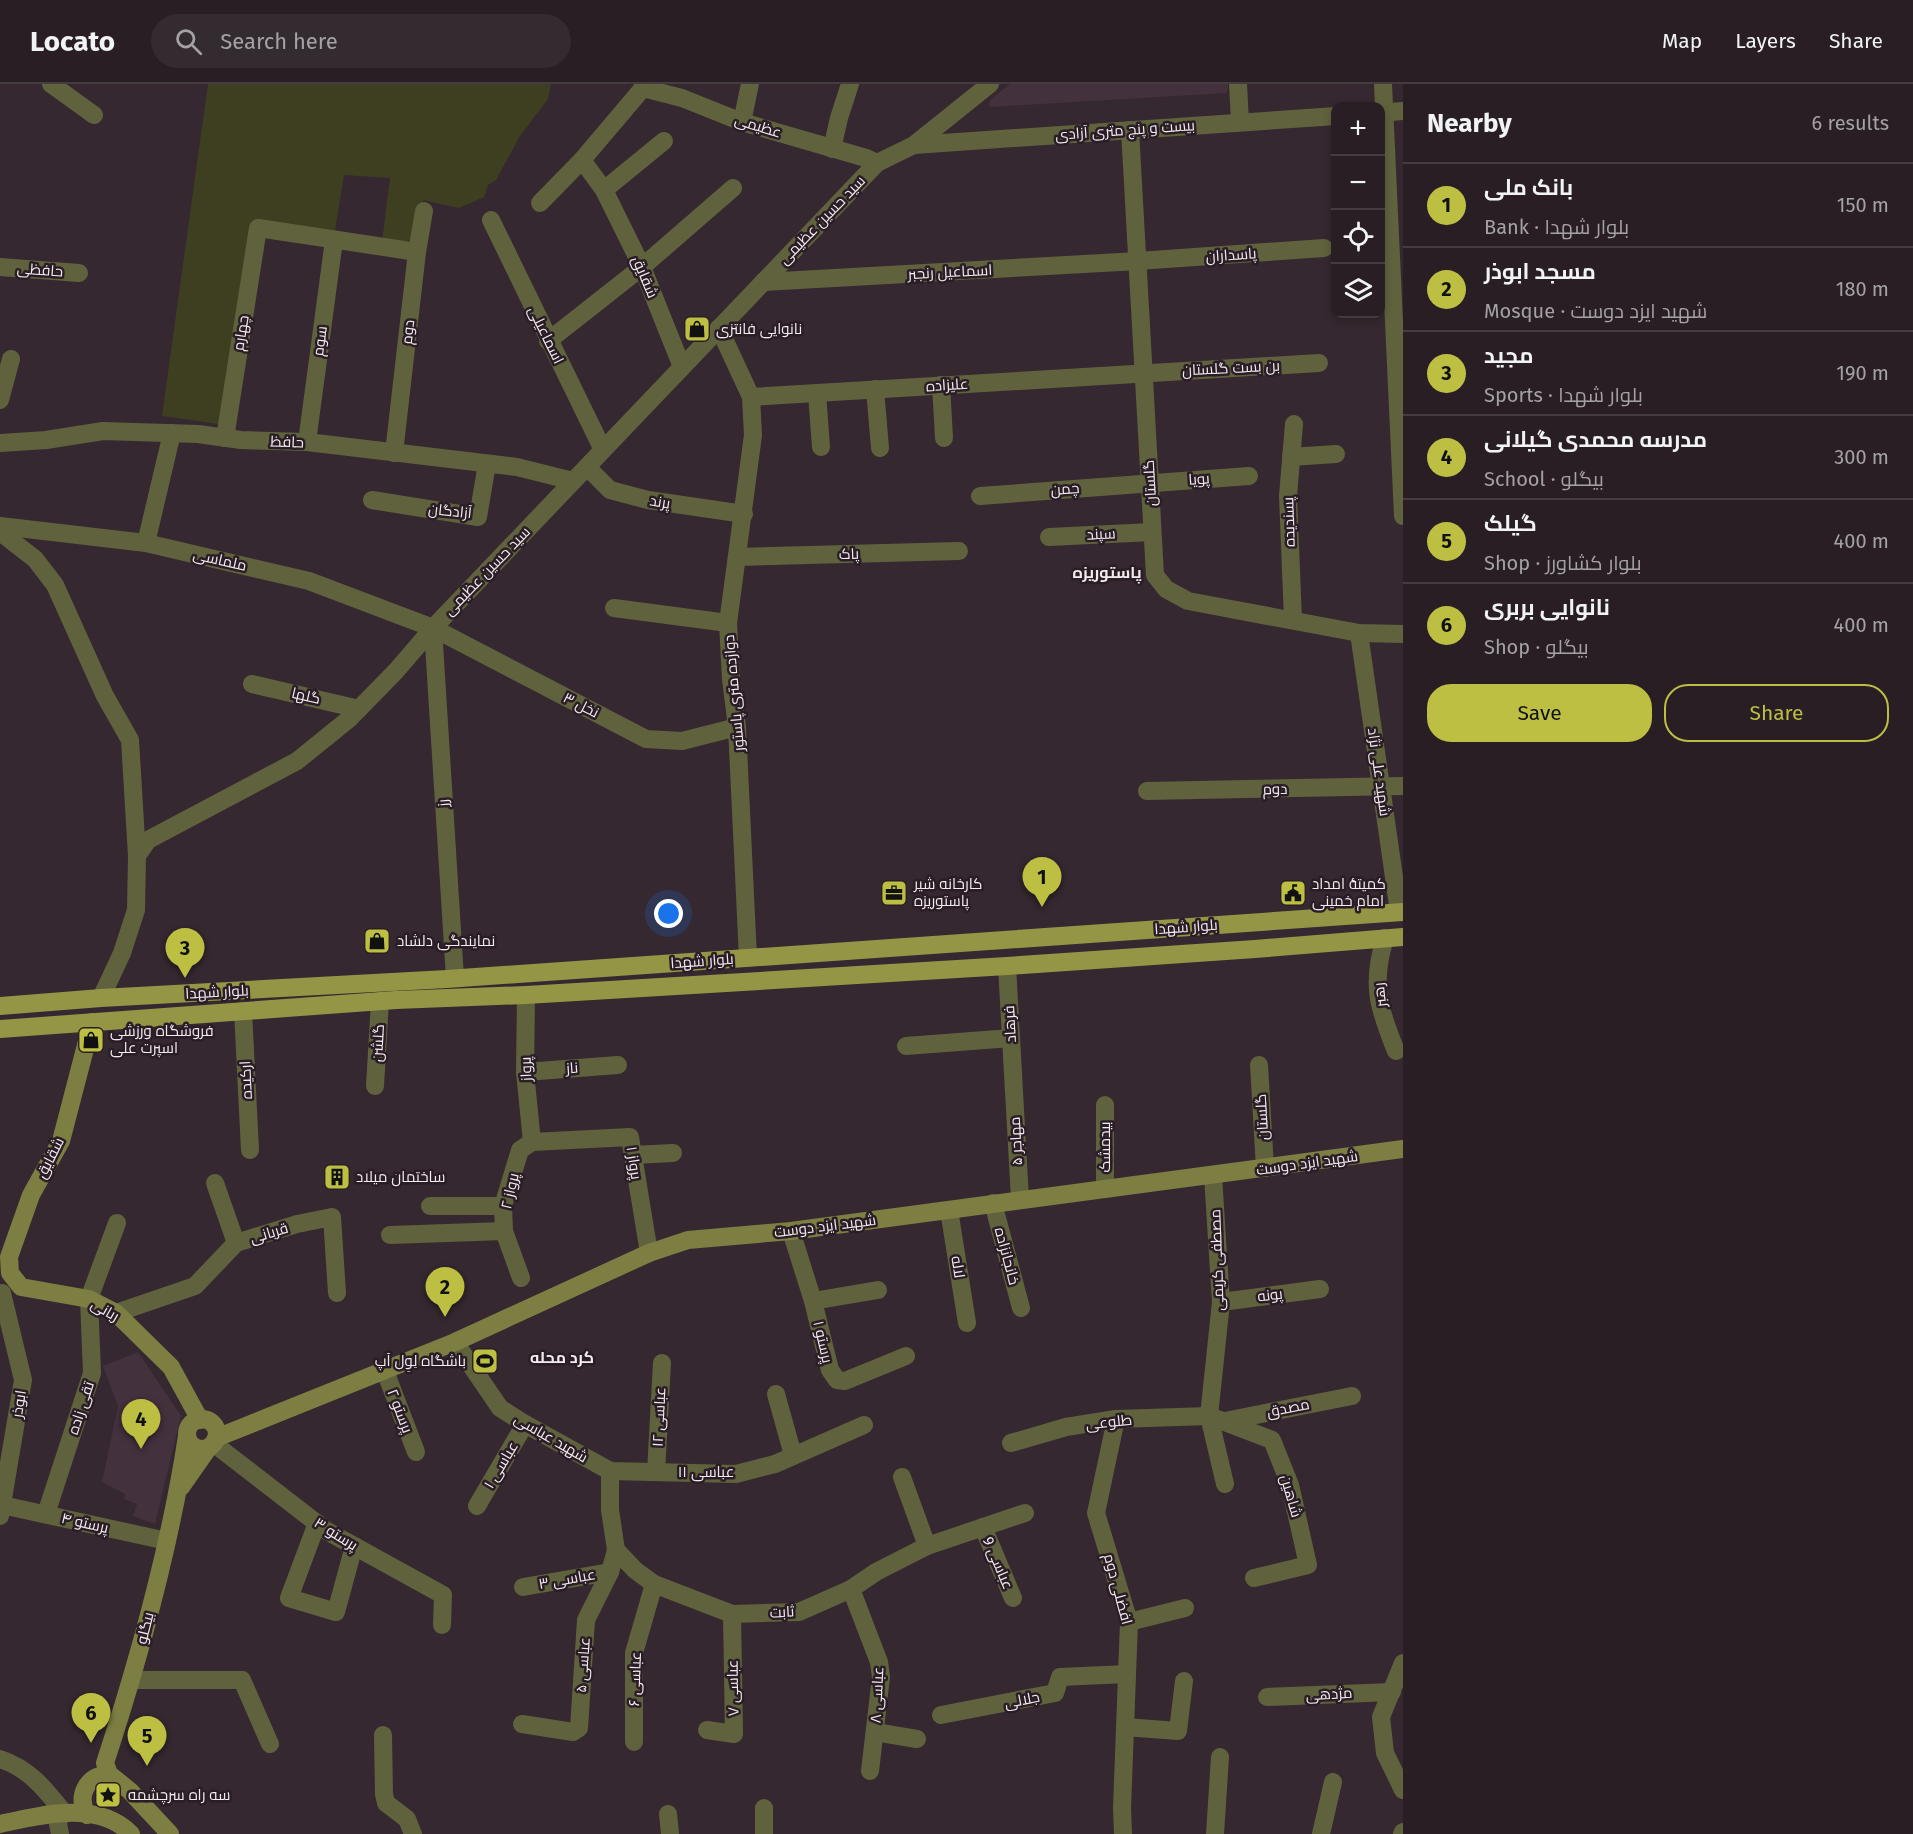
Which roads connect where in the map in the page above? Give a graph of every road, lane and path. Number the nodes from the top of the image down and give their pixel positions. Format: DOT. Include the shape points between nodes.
graph roads {
  1 [pos="51,84"];
  2 [pos="750,84"];
  3 [pos="850,84"];
  4 [pos="990,84"];
  5 [pos="1238,84"];
  6 [pos="1383,84"];
  7 [pos="644,86"];
  8 [pos="682,91"];
  9 [pos="1382,102"];
  10 [pos="1403,111"];
  11 [pos="1385,112"];
  12 [pos="94,115"];
  13 [pos="1331,116"];
  14 [pos="741,122"];
  15 [pos="1240,122"];
  16 [pos="1130,130"];
  17 [pos="664,141"];
  18 [pos="914,145"];
  19 [pos="832,148"];
  20 [pos="1384,156"];
  21 [pos="582,160"];
  22 [pos="877,163"];
  23 [pos="733,188"];
  24 [pos="604,190"];
  25 [pos="540,203"];
  26 [pos="424,210"];
  27 [pos="491,220"];
  28 [pos="334,240"];
  29 [pos="1324,248"];
  30 [pos="417,252"];
  31 [pos="1138,261"];
  32 [pos="0,267"];
  33 [pos="642,267"];
  34 [pos="79,273"];
  35 [pos="763,282"];
  36 [pos="719,328"];
  37 [pos="548,341"];
  38 [pos="10,359"];
  39 [pos="1318,363"];
  40 [pos="682,367"];
  41 [pos="1144,373"];
  42 [pos="941,385"];
  43 [pos="875,389"];
  44 [pos="817,393"];
  45 [pos="751,397"];
  46 [pos="0,400"];
  47 [pos="1294,424"];
  48 [pos="172,433"];
  49 [pos="225,438"];
  50 [pos="944,438"];
  51 [pos="307,442"];
  52 [pos="0,443"];
  53 [pos="821,447"];
  54 [pos="880,448"];
  55 [pos="603,450"];
  56 [pos="394,453"];
  57 [pos="1336,454"];
  58 [pos="1292,456"];
  59 [pos="487,464"];
  60 [pos="587,466"];
  61 [pos="1249,476"];
  62 [pos="573,481"];
  63 [pos="1150,482"];
  64 [pos="980,496"];
  65 [pos="372,500"];
  66 [pos="744,513"];
  67 [pos="1403,516"];
  68 [pos="0,526"];
  69 [pos="0,532"];
  70 [pos="1152,532"];
  71 [pos="1049,537"];
  72 [pos="146,543"];
  73 [pos="959,551"];
  74 [pos="738,557"];
  75 [pos="614,608"];
  76 [pos="1293,620"];
  77 [pos="728,623"];
  78 [pos="433,628"];
  79 [pos="1359,633"];
  80 [pos="1403,633"];
  81 [pos="252,684"];
  82 [pos="359,709"];
  83 [pos="737,727"];
  84 [pos="1403,786"];
  85 [pos="1381,787"];
  86 [pos="1147,791"];
  87 [pos="137,856"];
  88 [pos="1401,912"];
  89 [pos="1305,920"];
  90 [pos="1252,922"];
  91 [pos="1394,937"];
  92 [pos="1308,945"];
  93 [pos="1255,949"];
  94 [pos="748,958"];
  95 [pos="1007,966"];
  96 [pos="455,978"];
  97 [pos="526,995"];
  98 [pos="101,998"];
  99 [pos="380,1001"];
  100 [pos="0,1006"];
  101 [pos="243,1011"];
  102 [pos="92,1022"];
  103 [pos="0,1029"];
  104 [pos="1011,1038"];
  105 [pos="906,1046"];
  106 [pos="1396,1051"];
  107 [pos="618,1065"];
  108 [pos="1259,1065"];
  109 [pos="525,1072"];
  110 [pos="1013,1082"];
  111 [pos="375,1086"];
  112 [pos="1105,1105"];
  113 [pos="532,1142"];
  114 [pos="1403,1149"];
  115 [pos="249,1150"];
  116 [pos="673,1153"];
  117 [pos="633,1155"];
  118 [pos="1265,1168"];
  119 [pos="1213,1176"];
  120 [pos="215,1183"];
  121 [pos="1105,1189"];
  122 [pos="1020,1199"];
  123 [pos="993,1203"];
  124 [pos="430,1206"];
  125 [pos="503,1206"];
  126 [pos="949,1210"];
  127 [pos="117,1224"];
  128 [pos="504,1231"];
  129 [pos="792,1231"];
  130 [pos="390,1235"];
  131 [pos="236,1243"];
  132 [pos="649,1253"];
  133 [pos="10,1277"];
  134 [pos="521,1278"];
  135 [pos="1320,1289"];
  136 [pos="878,1290"];
  137 [pos="1,1293"];
  138 [pos="337,1293"];
  139 [pos="89,1299"];
  140 [pos="813,1301"];
  141 [pos="1221,1302"];
  142 [pos="1021,1308"];
  143 [pos="116,1313"];
  144 [pos="967,1323"];
  145 [pos="455,1342"];
  146 [pos="906,1356"];
  147 [pos="662,1363"];
  148 [pos="385,1371"];
  149 [pos="776,1394"];
  150 [pos="1352,1396"];
  151 [pos="1217,1418"];
  152 [pos="1116,1419"];
  153 [pos="525,1424"];
  154 [pos="864,1425"];
  155 [pos="203,1434"];
  156 [pos="1011,1443"];
  157 [pos="416,1452"];
  158 [pos="793,1455"];
  159 [pos="610,1471"];
  160 [pos="656,1472"];
  161 [pos="902,1477"];
  162 [pos="1225,1484"];
  163 [pos="477,1506"];
  164 [pos="1,1510"];
  165 [pos="1025,1513"];
  166 [pos="46,1514"];
  167 [pos="317,1523"];
  168 [pos="983,1527"];
  169 [pos="167,1541"];
  170 [pos="354,1546"];
  171 [pos="927,1546"];
  172 [pos="616,1550"];
  173 [pos="610,1572"];
  174 [pos="1254,1578"];
  175 [pos="654,1584"];
  176 [pos="523,1587"];
  177 [pos="851,1589"];
  178 [pos="1013,1598"];
  179 [pos="1185,1608"];
  180 [pos="732,1614"];
  181 [pos="1129,1622"];
  182 [pos="442,1625"];
  183 [pos="1403,1663"];
  184 [pos="1127,1674"];
  185 [pos="132,1680"];
  186 [pos="1184,1681"];
  187 [pos="1392,1692"];
  188 [pos="1267,1697"];
  189 [pos="941,1715"];
  190 [pos="522,1724"];
  191 [pos="1125,1727"];
  192 [pos="707,1730"];
  193 [pos="874,1732"];
  194 [pos="382,1735"];
  195 [pos="917,1739"];
  196 [pos="634,1742"];
  197 [pos="270,1744"];
  198 [pos="1220,1757"];
  199 [pos="0,1759"];
  200 [pos="107,1769"];
  201 [pos="870,1771"];
  202 [pos="1333,1782"];
  203 [pos="1403,1790"];
  204 [pos="764,1808"];
  205 [pos="61,1813"];
  206 [pos="668,1814"];
  207 [pos="87,1815"];
  208 [pos="5,1827"];
  209 [pos="60,1834"];
  210 [pos="131,1834"];
  211 [pos="170,1834"];
  212 [pos="413,1834"];
  213 [pos="670,1834"];
  214 [pos="764,1834"];
  215 [pos="1124,1834"];
  216 [pos="1215,1834"];
  217 [pos="1321,1834"];
  1 -- 12 [label="street"];
  2 -- 14 [label="street"];
  3 -- 19 [label="street"];
  4 -- 18 [label="street"];
  5 -- 15 [label="street"];
  6 -- 9 [label="street"];
  7 -- 8 [label="street, عظیمی"];
  7 -- 21 [label="street"];
  8 -- 14 [label="street, عظیمی"];
  10 -- 11 [label="street"];
  13 -- 15 [label="street, بیست و پنج متری آزادی"];
  14 -- 19 [label="street, عظیمی"];
  15 -- 16 [label="street, بیست و پنج متری آزادی"];
  16 -- 18 [label="street, بیست و پنج متری آزادی"];
  16 -- 31 [label="street, گلستان"];
  17 -- 24 [label="street"];
  18 -- 22 [label="street, سید حسین عظیمی"];
  19 -- 22 [label="street, عظیمی"];
  20 -- 67 [label="street"];
  21 -- 24 [label="street, شقایق"];
  21 -- 25 [label="street"];
  22 -- 35 [label="street, سید حسین عظیمی"];
  23 -- 33 [label="street"];
  24 -- 33 [label="street, شقایق"];
  26 -- 30 [label="street, دوم"];
  27 -- 37 [label="street, اسماعیلی"];
  28 -- 30 [label="street"];
  28 -- 49 [label="street, چهارم" via="258,228"];
  28 -- 51 [label="street, سوم"];
  29 -- 31 [label="street, پاسداران"];
  30 -- 56 [label="street, دوم"];
  31 -- 35 [label="street, اسماعیل رنجبر"];
  31 -- 41 [label="street, گلستان"];
  32 -- 34 [label="street, حافظی"];
  33 -- 37 [label="street"];
  33 -- 40 [label="street, شقایق"];
  35 -- 36 [label="street, سید حسین عظیمی"];
  36 -- 40 [label="street, سید حسین عظیمی"];
  36 -- 45 [label="street, دوازده متری پاستور"];
  37 -- 55 [label="street, اسماعیلی"];
  38 -- 46 [label="street"];
  39 -- 41 [label="street, بن بست گلستان"];
  40 -- 55 [label="street, سید حسین عظیمی"];
  41 -- 42 [label="street, علیزاده"];
  41 -- 63 [label="street, گلستان"];
  42 -- 43 [label="street, علیزاده"];
  42 -- 50 [label="street"];
  43 -- 44 [label="street, علیزاده"];
  43 -- 54 [label="street"];
  44 -- 45 [label="street, علیزاده"];
  44 -- 53 [label="street"];
  45 -- 66 [label="street, دوازده متری پاستور" via="753,435"];
  47 -- 58 [label="street, پسندیده"];
  48 -- 49 [label="street, حافظ"];
  48 -- 52 [label="street, حافظ" via="103,431"];
  48 -- 72 [label="street"];
  49 -- 51 [label="street, حافظ"];
  51 -- 56 [label="street, حافظ"];
  55 -- 60 [label="street, سید حسین عظیمی"];
  56 -- 59 [label="street, حافظ"];
  57 -- 58 [label="street"];
  58 -- 76 [label="street, پسندیده" via="1288,496"];
  59 -- 62 [label="street, حافظ"];
  59 -- 65 [label="street, آزادگان" via="478,517"];
  60 -- 62 [label="street, سید حسین عظیمی"];
  60 -- 66 [label="street, پرند" via="610,490 648,500"];
  61 -- 63 [label="street, پویا"];
  62 -- 78 [label="street, سید حسین عظیمی"];
  63 -- 64 [label="street, چمن"];
  63 -- 70 [label="street, گلستان"];
  66 -- 74 [label="street, دوازده متری پاستور"];
  68 -- 72 [label="street, ملماسی"];
  69 -- 87 [label="street" via="35,559 55,585 105,696 130,740"];
  70 -- 71 [label="street, سپند"];
  70 -- 76 [label="street, گلستان" via="1155,575 1166,589 1188,601"];
  72 -- 78 [label="street, ملماسی" via="309,580"];
  73 -- 74 [label="street, پاک"];
  74 -- 77 [label="street, دوازده متری پاستور"];
  75 -- 77 [label="street"];
  76 -- 79 [label="street, گلستان"];
  77 -- 83 [label="street, دوازده متری پاستور"];
  78 -- 82 [label="street, سید حسین عظیمی"];
  78 -- 83 [label="street, نخل ۳" via="646,739 682,741"];
  78 -- 96 [label="street, رز"];
  79 -- 80 [label="street, گلستان"];
  79 -- 85 [label="street, شهید علی نژاد"];
  81 -- 82 [label="street, گلها"];
  82 -- 87 [label="street, سید حسین عظیمی" via="297,761 148,840"];
  83 -- 94 [label="street, دوازده متری پاستور"];
  84 -- 85 [label="street, دوم"];
  85 -- 86 [label="street, دوم"];
  85 -- 88 [label="street, شهید علی نژاد"];
  87 -- 98 [label="street" via="136,910"];
  88 -- 89 [label="main road, بلوار شهدا"];
  89 -- 90 [label="main road, بلوار شهدا"];
  89 -- 92 [label="main road" via="1298,933"];
  90 -- 93 [label="main road" via="1265,931 1266,939"];
  90 -- 94 [label="main road, بلوار شهدا"];
  91 -- 92 [label="main road, بلوار شهدا"];
  91 -- 106 [label="street, رهبر" via="1378,959 1377,991"];
  92 -- 93 [label="main road, بلوار شهدا"];
  93 -- 95 [label="main road, بلوار شهدا"];
  94 -- 96 [label="main road, بلوار شهدا"];
  95 -- 97 [label="main road, بلوار شهدا"];
  95 -- 104 [label="street, فرهاد"];
  96 -- 98 [label="main road, بلوار شهدا"];
  97 -- 99 [label="main road, بلوار شهدا"];
  97 -- 109 [label="street, پرواز"];
  98 -- 100 [label="main road, بلوار شهدا"];
  98 -- 102 [label="main road"];
  99 -- 101 [label="main road, بلوار شهدا"];
  99 -- 111 [label="street, گلشن"];
  101 -- 102 [label="main road, بلوار شهدا"];
  101 -- 115 [label="street, ارکیده"];
  102 -- 103 [label="main road, بلوار شهدا"];
  102 -- 133 [label="main road, شقایق" via="61,1141 31,1195 9,1257"];
  104 -- 105 [label="street"];
  104 -- 110 [label="street, فرهاد"];
  107 -- 109 [label="street, ناز"];
  108 -- 118 [label="street, گلستان"];
  109 -- 113 [label="street, پرواز"];
  110 -- 122 [label="street, مهاجر ۵"];
  112 -- 121 [label="street, بیدمشک"];
  113 -- 117 [label="street, پرواز ۱" via="630,1137"];
  113 -- 125 [label="street, پرواز ۲" via="520,1150"];
  114 -- 118 [label="main road, شهید ایزد دوست"];
  116 -- 117 [label="street"];
  117 -- 132 [label="street, پرواز ۱"];
  118 -- 119 [label="main road, شهید ایزد دوست"];
  119 -- 121 [label="main road, شهید ایزد دوست"];
  119 -- 141 [label="street, مصطفی کریمی"];
  120 -- 131 [label="street"];
  121 -- 122 [label="main road, شهید ایزد دوست"];
  122 -- 123 [label="main road, شهید ایزد دوست"];
  123 -- 126 [label="main road, شهید ایزد دوست"];
  123 -- 142 [label="street, خانجانزاده"];
  124 -- 125 [label="street"];
  125 -- 128 [label="street, پرواز ۲"];
  126 -- 129 [label="main road, شهید ایزد دوست"];
  126 -- 144 [label="street, لاله"];
  127 -- 139 [label="street"];
  128 -- 130 [label="street"];
  128 -- 134 [label="street, پرواز ۲"];
  129 -- 132 [label="main road, شهید ایزد دوست" via="688,1240"];
  129 -- 140 [label="street, پرستو ۱"];
  131 -- 138 [label="street, قربانی" via="332,1217"];
  131 -- 143 [label="street, قربانی" via="195,1286"];
  132 -- 145 [label="main road, شهید ایزد دوست"];
  133 -- 137 [label="street"];
  133 -- 139 [label="main road, ربانی"];
  135 -- 141 [label="street, پونه"];
  136 -- 140 [label="street"];
  137 -- 164 [label="street, ابوذر" via="23,1380"];
  139 -- 143 [label="main road, ربانی"];
  139 -- 166 [label="street, تقی زاده" via="92,1373"];
  140 -- 146 [label="street, پرستو ۱" via="830,1370 837,1380 845,1381"];
  141 -- 151 [label="street, مصطفی کریمی"];
  143 -- 155 [label="main road, ربانی" via="171,1367"];
  145 -- 148 [label="main road, شهید ایزد دوست"];
  145 -- 153 [label="street, شهید عباسی" via="500,1408"];
  147 -- 160 [label="street, عباسی ۱۲"];
  148 -- 155 [label="main road, شهید ایزد دوست" via="277,1413"];
  148 -- 157 [label="street, پرستو ۲"];
  149 -- 158 [label="street"];
  150 -- 151 [label="street, مصدق"];
  151 -- 152 [label="street, طلوعی"];
  151 -- 162 [label="street, مصطفی کریمی"];
  151 -- 174 [label="street, شاهین" via="1272,1440 1290,1485 1308,1565"];
  152 -- 156 [label="street, طلوعی" via="1066,1427"];
  152 -- 181 [label="street, افضلی دوم" via="1096,1513"];
  153 -- 159 [label="street, شهید عباسی"];
  153 -- 163 [label="street, عباسی ۱"];
  154 -- 158 [label="street, عباسی ۱۱"];
  155 -- 167 [label="street, پرستو ۳"];
  155 -- 169 [label="main road, بیگلو" via="179,1491"];
  158 -- 160 [label="street, عباسی ۱۱" via="735,1474"];
  159 -- 160 [label="street, عباسی ۱۱"];
  159 -- 172 [label="street"];
  161 -- 171 [label="street"];
  164 -- 166 [label="street, پرستو ۴"];
  165 -- 168 [label="street, ثابت"];
  166 -- 169 [label="street, پرستو ۴"];
  167 -- 170 [label="street, پرستو ۳"];
  167 -- 170 [label="street" via="289,1598 336,1612"];
  168 -- 171 [label="street, ثابت"];
  168 -- 178 [label="street, عباسی 9"];
  169 -- 185 [label="main road, بیگلو"];
  170 -- 182 [label="street, پرستو ۳" via="443,1595"];
  171 -- 177 [label="street, ثابت"];
  172 -- 173 [label="street, عباسی ۵"];
  172 -- 175 [label="street, ثابت"];
  173 -- 176 [label="street, عباسی ۳"];
  173 -- 190 [label="street, عباسی ۵" via="586,1620 579,1728 573,1732"];
  175 -- 180 [label="street, ثابت"];
  175 -- 196 [label="street, عباسی ۶" via="634,1653"];
  177 -- 180 [label="street, ثابت" via="799,1612"];
  177 -- 193 [label="street, عباسی ۸" via="879,1662 881,1677"];
  179 -- 181 [label="street"];
  180 -- 192 [label="street, عباسی ۷" via="734,1734"];
  181 -- 184 [label="street, افضلی دوم"];
  183 -- 187 [label="street"];
  184 -- 189 [label="street, جلالی" via="1060,1677 1055,1693"];
  184 -- 191 [label="street, افضلی دوم"];
  185 -- 197 [label="street" via="242,1680"];
  185 -- 200 [label="main road, بیگلو"];
  186 -- 191 [label="street" via="1178,1731"];
  187 -- 188 [label="street, مژدهی"];
  187 -- 203 [label="street" via="1381,1717 1384,1753"];
  191 -- 215 [label="street, افضلی دوم"];
  193 -- 195 [label="street"];
  193 -- 201 [label="street, عباسی ۸"];
  194 -- 212 [label="street" via="386,1803 407,1820"];
  198 -- 216 [label="street"];
  199 -- 205 [label="street" via="39,1782"];
  200 -- 207 [label="main road" via="85,1788 82,1802"];
  200 -- 211 [label="main road"];
  202 -- 217 [label="street"];
  204 -- 214 [label="street"];
  205 -- 207 [label="main road"];
  205 -- 208 [label="main road"];
  205 -- 209 [label="street"];
  206 -- 213 [label="street"];
  207 -- 210 [label="main road" via="115,1821"];
}
